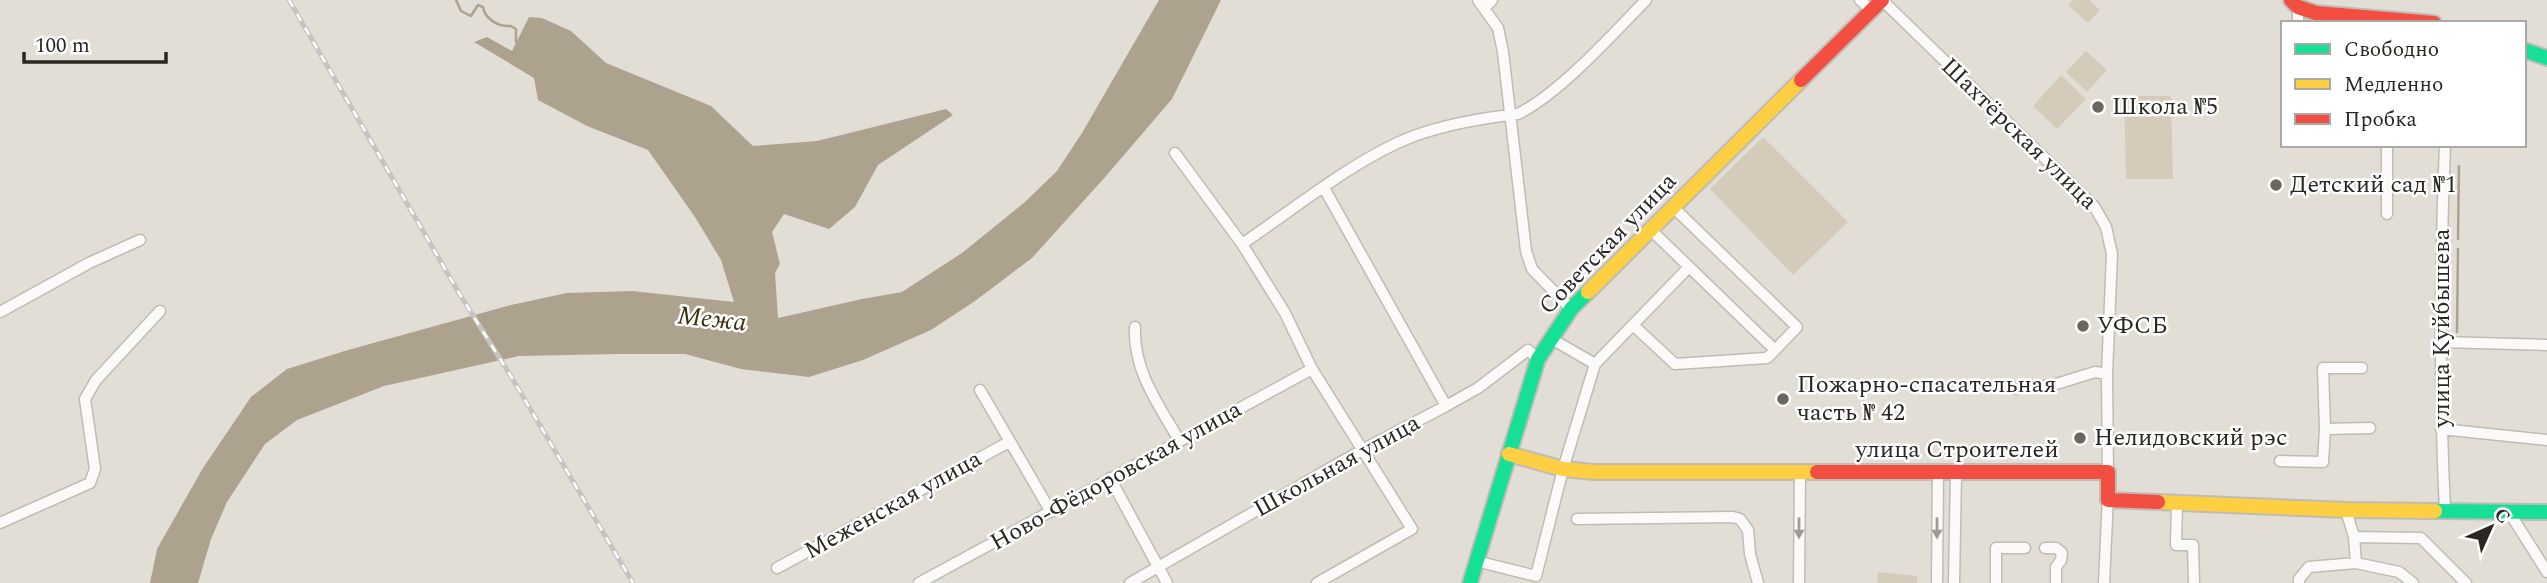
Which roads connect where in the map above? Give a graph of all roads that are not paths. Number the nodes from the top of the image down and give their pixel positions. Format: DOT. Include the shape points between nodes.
graph roads {
  1 [pos="1646,0"];
  2 [pos="1860,0"];
  3 [pos="1485,3"];
  4 [pos="1879,4"];
  5 [pos="2295,4"];
  6 [pos="2409,21"];
  7 [pos="2526,51"];
  8 [pos="2547,58"];
  9 [pos="1510,115"];
  10 [pos="2387,147"];
  11 [pos="2445,147"];
  12 [pos="1175,153"];
  13 [pos="1324,188"];
  14 [pos="1673,207"];
  15 [pos="2387,214"];
  16 [pos="1651,230"];
  17 [pos="140,240"];
  18 [pos="1242,244"];
  19 [pos="1689,267"];
  20 [pos="1571,309"];
  21 [pos="160,311"];
  22 [pos="0,312"];
  23 [pos="1633,325"];
  24 [pos="1135,327"];
  25 [pos="1550,338"];
  26 [pos="2441,342"];
  27 [pos="2547,345"];
  28 [pos="1775,350"];
  29 [pos="1538,359"];
  30 [pos="1595,364"];
  31 [pos="2362,368"];
  32 [pos="1312,369"];
  33 [pos="2107,374"];
  34 [pos="2016,389"];
  35 [pos="980,390"];
  36 [pos="1446,406"];
  37 [pos="2370,428"];
  38 [pos="2325,429"];
  39 [pos="2441,429"];
  40 [pos="1179,440"];
  41 [pos="2547,440"];
  42 [pos="1009,442"];
  43 [pos="1363,450"];
  44 [pos="1509,454"];
  45 [pos="2280,461"];
  46 [pos="1563,469"];
  47 [pos="1938,472"];
  48 [pos="2108,472"];
  49 [pos="1956,473"];
  50 [pos="1800,474"];
  51 [pos="1110,478"];
  52 [pos="2108,499"];
  53 [pos="2177,502"];
  54 [pos="2346,510"];
  55 [pos="2445,510"];
  56 [pos="1051,512"];
  57 [pos="2509,512"];
  58 [pos="2547,512"];
  59 [pos="1577,519"];
  60 [pos="0,523"];
  61 [pos="2354,537"];
  62 [pos="2025,548"];
  63 [pos="2045,548"];
  64 [pos="1476,561"];
  65 [pos="2356,563"];
  66 [pos="1158,566"];
  67 [pos="777,568"];
  68 [pos="2547,572"];
  69 [pos="919,583"];
  70 [pos="1130,583"];
  71 [pos="1167,583"];
  72 [pos="1317,583"];
  73 [pos="1470,583"];
  74 [pos="1758,583"];
  75 [pos="1799,583"];
  76 [pos="1937,583"];
  77 [pos="1954,583"];
  78 [pos="1996,583"];
  79 [pos="2056,583"];
  80 [pos="2105,583"];
  81 [pos="2194,583"];
  82 [pos="2299,583"];
  83 [pos="2413,583"];
  84 [pos="2466,583"];
  1 -- 9 [label="street" via="1549,93 1526,110"];
  2 -- 4 [label="street, Шахтёрская улица"];
  3 -- 9 [label="street" via="1498,28"];
  4 -- 14 [label="street, Советская улица"];
  4 -- 33 [label="street, Шахтёрская улица" via="2103,218 2112,254"];
  5 -- 6 [label="street" via="2333,15"];
  7 -- 8 [label="street"];
  9 -- 13 [label="street" via="1411,137"];
  9 -- 20 [label="street" via="1526,251 1532,269"];
  10 -- 15 [label="street"];
  11 -- 26 [label="street, улица Куйбышева"];
  12 -- 18 [label="street"];
  13 -- 18 [label="street"];
  13 -- 36 [label="street"];
  14 -- 16 [label="street, Советская улица"];
  14 -- 28 [label="street" via="1797,327"];
  16 -- 19 [label="street"];
  16 -- 20 [label="street, Советская улица"];
  17 -- 22 [label="street"];
  18 -- 32 [label="street" via="1285,313"];
  19 -- 23 [label="street"];
  19 -- 28 [label="street"];
  20 -- 25 [label="street, Советская улица"];
  21 -- 60 [label="street" via="96,380 85,399 95,469 90,484"];
  23 -- 28 [label="street" via="1675,365 1767,358"];
  23 -- 30 [label="street"];
  24 -- 40 [label="street" via="1142,375"];
  25 -- 29 [label="street, Советская улица"];
  25 -- 30 [label="street"];
  26 -- 27 [label="street"];
  26 -- 39 [label="street, улица Куйбышева"];
  29 -- 36 [label="street, Школьная улица" via="1528,350"];
  29 -- 44 [label="street, Советская улица"];
  30 -- 46 [label="street"];
  31 -- 38 [label="street" via="2323,368"];
  32 -- 40 [label="street, Ново-Фёдоровская улица"];
  32 -- 43 [label="street"];
  33 -- 34 [label="street" via="2095,372 2053,385"];
  33 -- 48 [label="street, Шахтёрская улица"];
  35 -- 42 [label="street"];
  36 -- 43 [label="street, Школьная улица"];
  37 -- 38 [label="street"];
  38 -- 45 [label="street" via="2323,461"];
  39 -- 41 [label="street"];
  39 -- 55 [label="street, улица Куйбышева"];
  40 -- 51 [label="street, Ново-Фёдоровская улица"];
  42 -- 56 [label="street"];
  42 -- 67 [label="street, Меженская улица"];
  43 -- 66 [label="street, Школьная улица"];
  43 -- 72 [label="street" via="1412,529"];
  44 -- 46 [label="street, улица Строителей"];
  44 -- 64 [label="street, Советская улица"];
  46 -- 50 [label="street, улица Строителей"];
  46 -- 64 [label="street" via="1536,576"];
  47 -- 49 [label="street, улица Строителей"];
  47 -- 50 [label="street, улица Строителей"];
  47 -- 76 [label="street, one-way"];
  48 -- 49 [label="street, улица Строителей"];
  48 -- 52 [label="street, Шахтёрская улица"];
  49 -- 77 [label="street"];
  50 -- 75 [label="street, one-way"];
  51 -- 56 [label="street, Ново-Фёдоровская улица"];
  51 -- 66 [label="street"];
  52 -- 53 [label="street"];
  52 -- 80 [label="street, Шахтёрская улица"];
  53 -- 54 [label="street"];
  53 -- 81 [label="street" via="2176,545 2193,545"];
  54 -- 55 [label="street"];
  54 -- 61 [label="street"];
  55 -- 57 [label="street"];
  56 -- 69 [label="street, Ново-Фёдоровская улица"];
  57 -- 58 [label="street"];
  57 -- 68 [label="street"];
  59 -- 74 [label="street" via="1740,519 1748,530"];
  61 -- 65 [label="street"];
  61 -- 84 [label="street" via="2421,538"];
  62 -- 78 [label="street" via="1996,548"];
  63 -- 79 [label="street" via="2062,553"];
  64 -- 73 [label="street, Советская улица"];
  65 -- 82 [label="street" via="2309,566"];
  65 -- 83 [label="street" via="2399,572"];
  66 -- 70 [label="street, Школьная улица"];
  66 -- 71 [label="street"];
}
